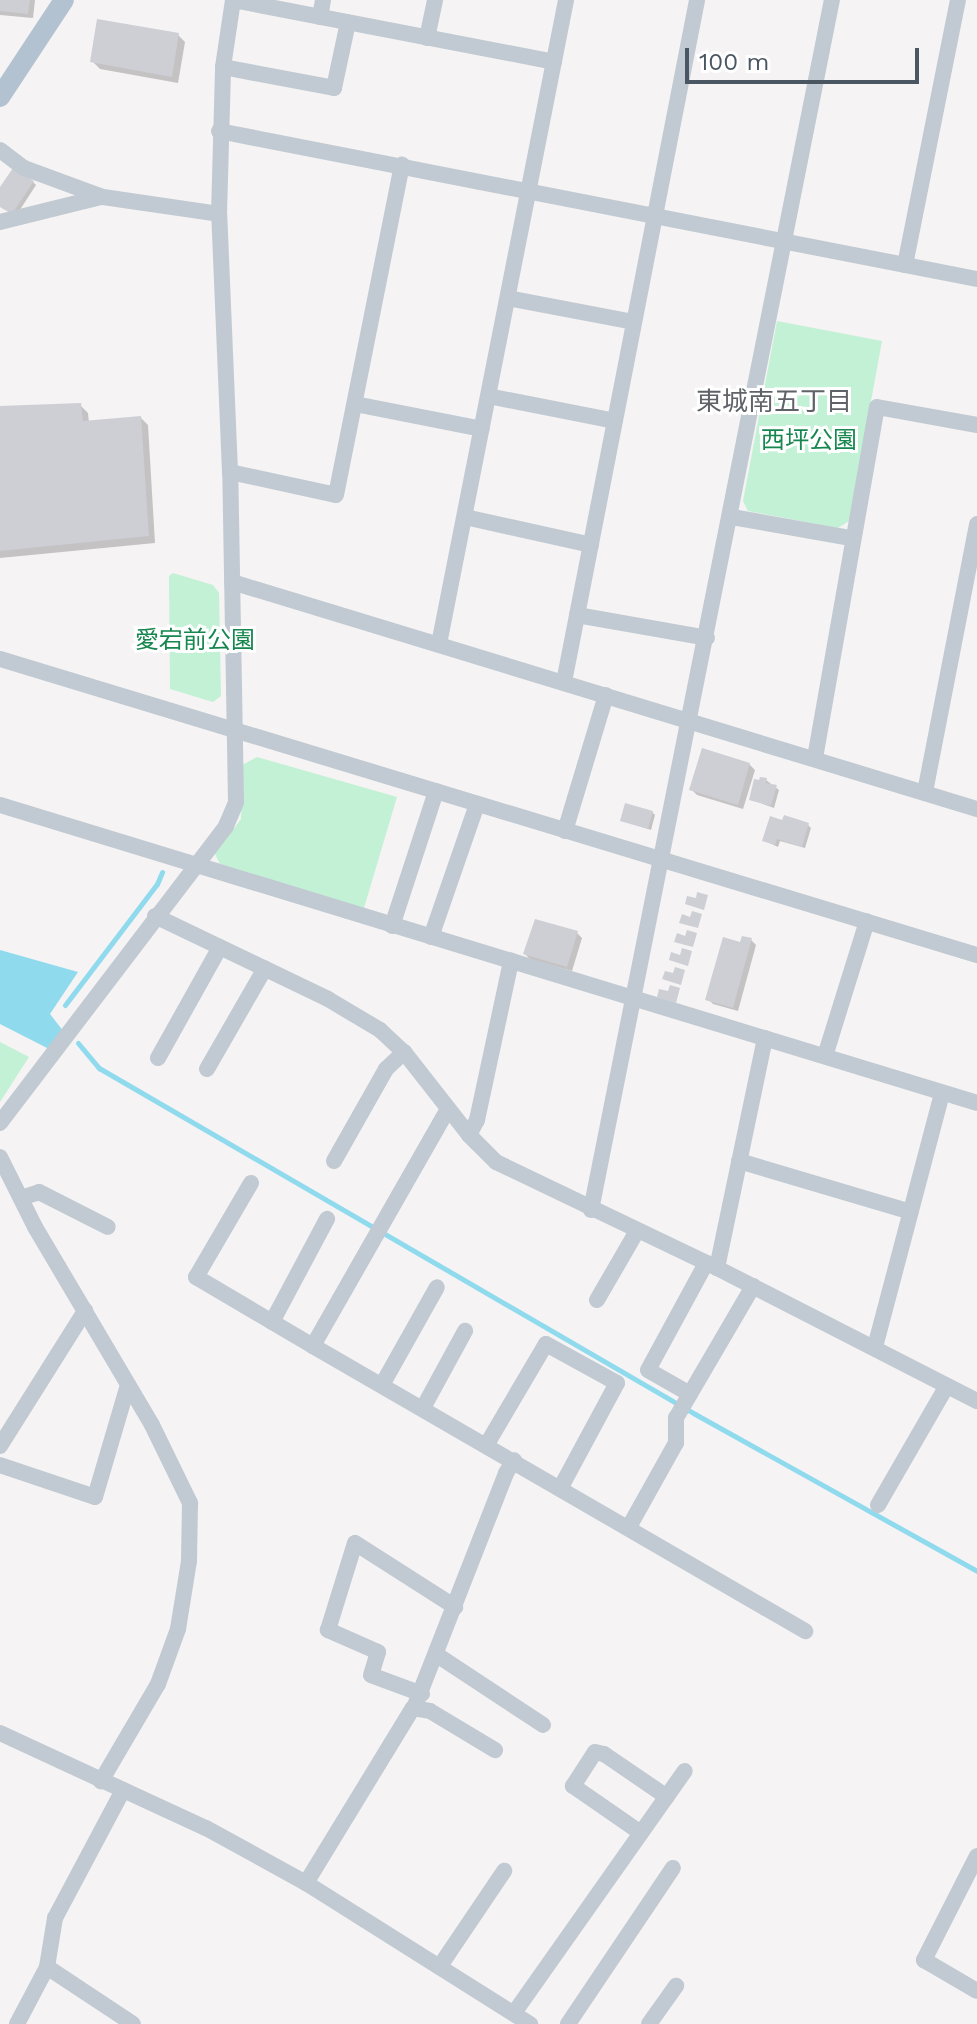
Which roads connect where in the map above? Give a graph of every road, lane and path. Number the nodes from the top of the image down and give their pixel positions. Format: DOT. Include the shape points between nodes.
graph roads {
  1 [pos="64,0"];
  2 [pos="233,0"];
  3 [pos="435,0"];
  4 [pos="566,0"];
  5 [pos="697,0"];
  6 [pos="832,0"];
  7 [pos="958,0"];
  8 [pos="322,8"];
  9 [pos="348,22"];
  10 [pos="427,38"];
  11 [pos="554,62"];
  12 [pos="223,67"];
  13 [pos="0,97"];
  14 [pos="219,131"];
  15 [pos="0,150"];
  16 [pos="402,165"];
  17 [pos="529,189"];
  18 [pos="103,197"];
  19 [pos="219,214"];
  20 [pos="655,216"];
  21 [pos="0,222"];
  22 [pos="784,240"];
  23 [pos="905,265"];
  24 [pos="977,279"];
  25 [pos="508,298"];
  26 [pos="634,322"];
  27 [pos="488,396"];
  28 [pos="355,404"];
  29 [pos="615,421"];
  30 [pos="977,425"];
  31 [pos="482,429"];
  32 [pos="230,472"];
  33 [pos="465,517"];
  34 [pos="732,517"];
  35 [pos="977,524"];
  36 [pos="851,538"];
  37 [pos="591,545"];
  38 [pos="232,582"];
  39 [pos="577,615"];
  40 [pos="707,638"];
  41 [pos="439,644"];
  42 [pos="0,659"];
  43 [pos="564,682"];
  44 [pos="606,695"];
  45 [pos="690,722"];
  46 [pos="232,730"];
  47 [pos="815,758"];
  48 [pos="436,791"];
  49 [pos="925,792"];
  50 [pos="477,804"];
  51 [pos="0,805"];
  52 [pos="977,809"];
  53 [pos="565,831"];
  54 [pos="663,860"];
  55 [pos="196,865"];
  56 [pos="155,916"];
  57 [pos="867,921"];
  58 [pos="392,926"];
  59 [pos="431,937"];
  60 [pos="220,947"];
  61 [pos="977,955"];
  62 [pos="511,961"];
  63 [pos="265,968"];
  64 [pos="635,1001"];
  65 [pos="765,1038"];
  66 [pos="404,1052"];
  67 [pos="825,1056"];
  68 [pos="158,1058"];
  69 [pos="207,1069"];
  70 [pos="942,1093"];
  71 [pos="977,1103"];
  72 [pos="448,1109"];
  73 [pos="0,1123"];
  74 [pos="469,1135"];
  75 [pos="0,1157"];
  76 [pos="334,1161"];
  77 [pos="739,1161"];
  78 [pos="251,1183"];
  79 [pos="21,1198"];
  80 [pos="591,1210"];
  81 [pos="911,1212"];
  82 [pos="327,1219"];
  83 [pos="108,1227"];
  84 [pos="637,1231"];
  85 [pos="711,1265"];
  86 [pos="753,1286"];
  87 [pos="437,1287"];
  88 [pos="597,1300"];
  89 [pos="85,1311"];
  90 [pos="272,1322"];
  91 [pos="465,1331"];
  92 [pos="313,1346"];
  93 [pos="875,1347"];
  94 [pos="128,1385"];
  95 [pos="382,1385"];
  96 [pos="946,1387"];
  97 [pos="690,1394"];
  98 [pos="977,1401"];
  99 [pos="423,1408"];
  100 [pos="487,1444"];
  101 [pos="0,1446"];
  102 [pos="514,1460"];
  103 [pos="0,1465"];
  104 [pos="561,1487"];
  105 [pos="878,1505"];
  106 [pos="629,1527"];
  107 [pos="455,1607"];
  108 [pos="805,1631"];
  109 [pos="437,1655"];
  110 [pos="417,1701"];
  111 [pos="543,1725"];
  112 [pos="0,1733"];
  113 [pos="495,1750"];
  114 [pos="685,1771"];
  115 [pos="101,1781"];
  116 [pos="123,1790"];
  117 [pos="667,1797"];
  118 [pos="641,1833"];
  119 [pos="977,1856"];
  120 [pos="673,1868"];
  121 [pos="504,1871"];
  122 [pos="306,1883"];
  123 [pos="440,1966"];
  124 [pos="47,1967"];
  125 [pos="676,1986"];
  126 [pos="977,1991"];
  127 [pos="514,2013"];
  128 [pos="17,2024"];
  129 [pos="133,2024"];
  130 [pos="530,2024"];
  131 [pos="568,2024"];
  132 [pos="649,2024"];
  1 -- 13 [label="main road"];
  2 -- 8 [label="street"];
  2 -- 12 [label="street"];
  3 -- 10 [label="street"];
  4 -- 11 [label="street"];
  5 -- 20 [label="street"];
  6 -- 22 [label="street"];
  7 -- 23 [label="street"];
  8 -- 9 [label="street"];
  9 -- 10 [label="street"];
  9 -- 12 [label="street" via="334,88"];
  10 -- 11 [label="street"];
  11 -- 17 [label="street"];
  12 -- 14 [label="street"];
  14 -- 16 [label="street"];
  14 -- 19 [label="street"];
  15 -- 18 [label="street" via="24,168"];
  16 -- 17 [label="street"];
  16 -- 28 [label="street"];
  17 -- 20 [label="street"];
  17 -- 25 [label="street"];
  18 -- 19 [label="street"];
  18 -- 21 [label="street"];
  19 -- 32 [label="street"];
  20 -- 22 [label="street"];
  20 -- 26 [label="street"];
  22 -- 23 [label="street"];
  22 -- 34 [label="street"];
  23 -- 24 [label="street"];
  25 -- 26 [label="street"];
  25 -- 27 [label="street"];
  26 -- 29 [label="street"];
  27 -- 29 [label="street"];
  27 -- 31 [label="street"];
  28 -- 31 [label="street"];
  28 -- 32 [label="street" via="336,495"];
  29 -- 37 [label="street"];
  30 -- 36 [label="street" via="877,407"];
  31 -- 33 [label="street"];
  32 -- 38 [label="street"];
  33 -- 37 [label="street"];
  33 -- 41 [label="street"];
  34 -- 36 [label="street"];
  34 -- 40 [label="street"];
  35 -- 49 [label="street"];
  36 -- 47 [label="street"];
  37 -- 39 [label="street"];
  38 -- 41 [label="street"];
  38 -- 46 [label="street"];
  39 -- 40 [label="street"];
  39 -- 43 [label="street"];
  40 -- 45 [label="street"];
  41 -- 43 [label="street"];
  42 -- 46 [label="street"];
  43 -- 44 [label="street"];
  44 -- 45 [label="street"];
  44 -- 53 [label="street"];
  45 -- 47 [label="street"];
  45 -- 54 [label="street"];
  46 -- 48 [label="street"];
  46 -- 55 [label="street" via="236,802 226,826"];
  47 -- 49 [label="street"];
  48 -- 50 [label="street"];
  48 -- 58 [label="street"];
  49 -- 52 [label="street"];
  50 -- 53 [label="street"];
  50 -- 59 [label="street"];
  51 -- 55 [label="street"];
  53 -- 54 [label="street"];
  54 -- 57 [label="street"];
  54 -- 64 [label="street"];
  55 -- 56 [label="street"];
  55 -- 58 [label="street"];
  56 -- 60 [label="street"];
  56 -- 73 [label="street"];
  57 -- 61 [label="street"];
  57 -- 67 [label="street"];
  58 -- 59 [label="street"];
  59 -- 62 [label="street"];
  60 -- 63 [label="street"];
  60 -- 68 [label="street"];
  62 -- 64 [label="street"];
  62 -- 74 [label="street" via="477,1120"];
  63 -- 66 [label="street" via="380,1030"];
  63 -- 69 [label="street"];
  64 -- 65 [label="street"];
  64 -- 80 [label="street"];
  65 -- 67 [label="street"];
  65 -- 77 [label="street"];
  66 -- 72 [label="street"];
  66 -- 76 [label="street" via="386,1069"];
  67 -- 70 [label="street"];
  70 -- 71 [label="street"];
  70 -- 81 [label="street"];
  72 -- 74 [label="street"];
  72 -- 92 [label="street"];
  74 -- 80 [label="street" via="496,1162"];
  75 -- 79 [label="street"];
  77 -- 81 [label="street"];
  77 -- 85 [label="street"];
  78 -- 90 [label="street" via="196,1277"];
  79 -- 83 [label="street" via="39,1192"];
  79 -- 89 [label="street"];
  80 -- 84 [label="street"];
  81 -- 93 [label="street"];
  82 -- 90 [label="street"];
  84 -- 85 [label="street"];
  84 -- 88 [label="street"];
  85 -- 86 [label="street"];
  85 -- 97 [label="street" via="648,1370"];
  86 -- 93 [label="street"];
  86 -- 97 [label="street"];
  87 -- 95 [label="street"];
  89 -- 94 [label="street"];
  89 -- 101 [label="street"];
  90 -- 92 [label="street"];
  91 -- 99 [label="street"];
  92 -- 95 [label="street"];
  93 -- 96 [label="street"];
  94 -- 103 [label="street" via="95,1497"];
  94 -- 115 [label="street" via="190,1503 189,1561 178,1629 158,1684"];
  95 -- 99 [label="street"];
  96 -- 98 [label="street"];
  96 -- 105 [label="street"];
  97 -- 106 [label="street" via="676,1418 676,1443"];
  99 -- 100 [label="street"];
  100 -- 102 [label="street"];
  100 -- 104 [label="street" via="546,1344 617,1383"];
  102 -- 104 [label="street"];
  102 -- 107 [label="street"];
  104 -- 106 [label="street"];
  106 -- 108 [label="street"];
  107 -- 109 [label="street"];
  107 -- 110 [label="street" via="355,1543 328,1630 378,1652 371,1675"];
  109 -- 110 [label="street"];
  109 -- 111 [label="street"];
  110 -- 113 [label="street"];
  110 -- 122 [label="street"];
  112 -- 115 [label="street"];
  114 -- 117 [label="street"];
  115 -- 116 [label="street"];
  116 -- 122 [label="street"];
  116 -- 124 [label="street" via="55,1918"];
  117 -- 118 [label="street"];
  117 -- 118 [label="street" via="595,1752 573,1786"];
  118 -- 127 [label="street"];
  119 -- 126 [label="street" via="924,1960"];
  120 -- 131 [label="street"];
  121 -- 123 [label="street"];
  122 -- 123 [label="street"];
  123 -- 127 [label="street"];
  124 -- 128 [label="street"];
  124 -- 129 [label="street"];
  125 -- 132 [label="street"];
  127 -- 130 [label="street"];
}
